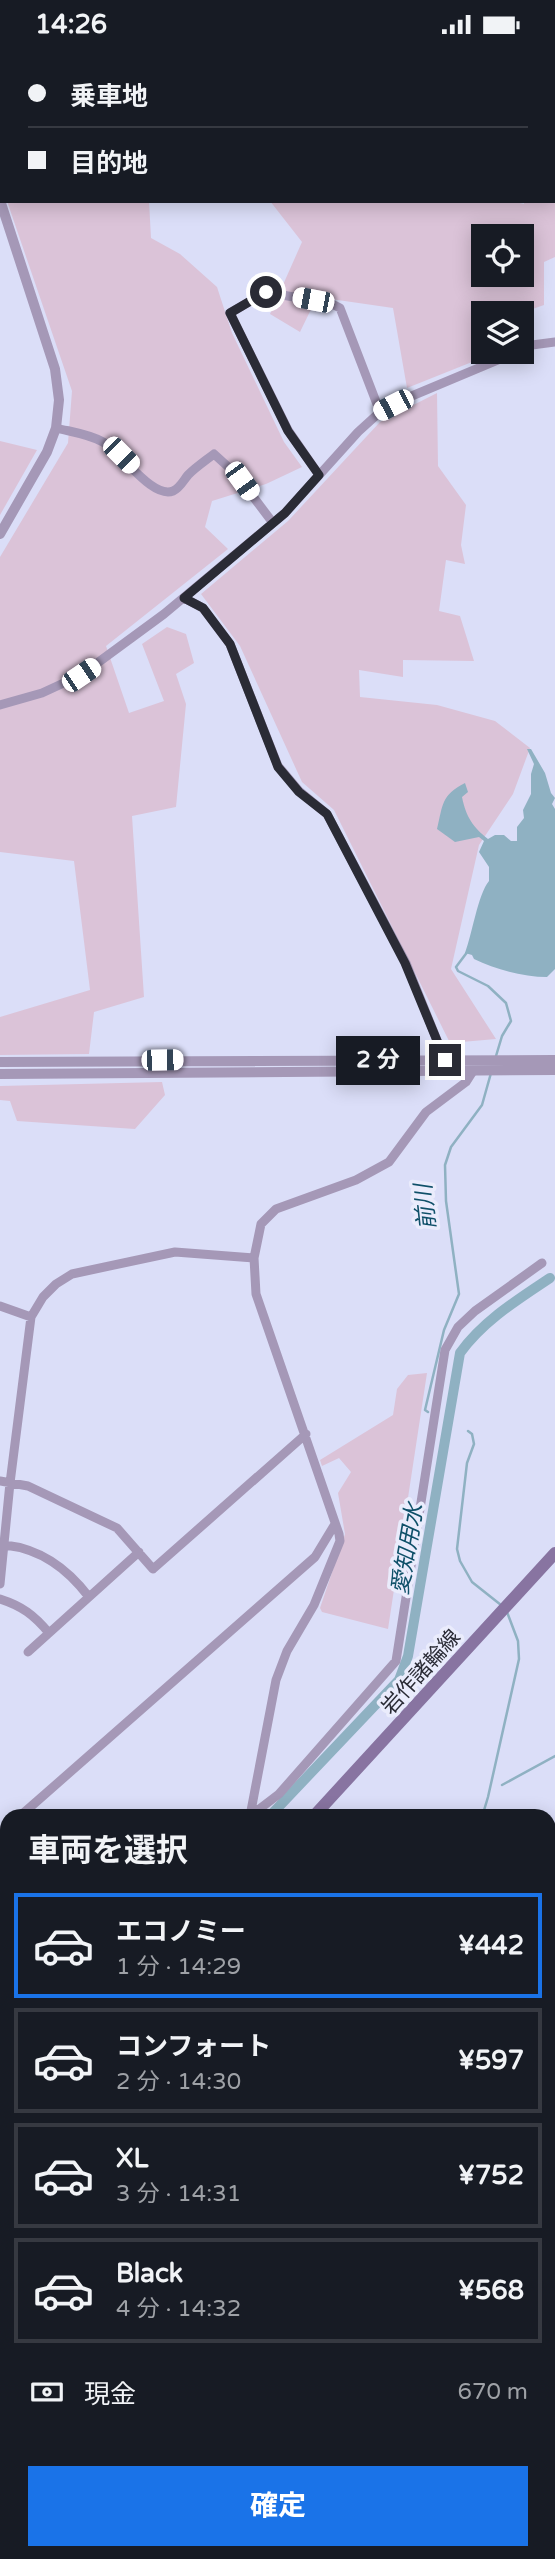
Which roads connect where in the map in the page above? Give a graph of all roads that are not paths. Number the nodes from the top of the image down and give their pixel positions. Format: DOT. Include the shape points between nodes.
graph roads {
  1 [pos="1,203"];
  2 [pos="555,342"];
  3 [pos="534,345"];
  4 [pos="488,364"];
  5 [pos="380,412"];
  6 [pos="56,428"];
  7 [pos="319,475"];
  8 [pos="273,523"];
  9 [pos="0,534"];
  10 [pos="184,598"];
  11 [pos="0,705"];
  12 [pos="445,1060"];
  13 [pos="555,1060"];
  14 [pos="0,1062"];
  15 [pos="555,1070"];
  16 [pos="473,1071"];
  17 [pos="0,1074"];
  18 [pos="254,1258"];
  19 [pos="541,1263"];
  20 [pos="0,1306"];
  21 [pos="31,1317"];
  22 [pos="306,1434"];
  23 [pos="5,1482"];
  24 [pos="335,1524"];
  25 [pos="5,1545"];
  26 [pos="139,1552"];
  27 [pos="555,1553"];
  28 [pos="0,1584"];
  29 [pos="89,1597"];
  30 [pos="0,1599"];
  31 [pos="49,1633"];
  32 [pos="28,1652"];
  33 [pos="28,1809"];
  34 [pos="251,1809"];
  35 [pos="259,1809"];
  36 [pos="320,1809"];
  1 -- 6 [label="street" via="55,369"];
  2 -- 3 [label="street"];
  4 -- 5 [label="street"];
  5 -- 7 [label="street"];
  5 -- 7 [label="street" via="341,308 266,292 230,313 288,431"];
  6 -- 8 [label="street" via="106,444 147,483 169,492 177,490 214,454 236,474"];
  6 -- 9 [label="street" via="42,464"];
  7 -- 8 [label="street"];
  8 -- 10 [label="street"];
  10 -- 11 [label="street" via="81,675"];
  10 -- 12 [label="street" via="203,608 230,644 278,767 299,792 327,814 405,963"];
  12 -- 13 [label="street"];
  12 -- 14 [label="street"];
  15 -- 16 [label="street"];
  16 -- 17 [label="street"];
  16 -- 18 [label="street" via="466,1082 426,1112 398,1152 377,1171 276,1209 261,1224"];
  18 -- 21 [label="street" via="174,1252 72,1274 43,1297"];
  18 -- 22 [label="street" via="256,1294"];
  19 -- 35 [label="street" via="475,1311 458,1327 445,1350 396,1661 279,1794"];
  20 -- 21 [label="street"];
  21 -- 23 [label="street"];
  22 -- 24 [label="street"];
  22 -- 26 [label="street" via="153,1569"];
  23 -- 25 [label="street"];
  23 -- 26 [label="street" via="27,1486 117,1528"];
  24 -- 33 [label="street" via="314,1557"];
  24 -- 34 [label="street" via="340,1541 276,1680"];
  25 -- 28 [label="street"];
  25 -- 29 [label="street" via="51,1560"];
  26 -- 29 [label="street"];
  27 -- 36 [label="main road, 岩作諸輪線"];
  29 -- 31 [label="street"];
  30 -- 31 [label="street" via="29,1611"];
  31 -- 32 [label="street"];
}
